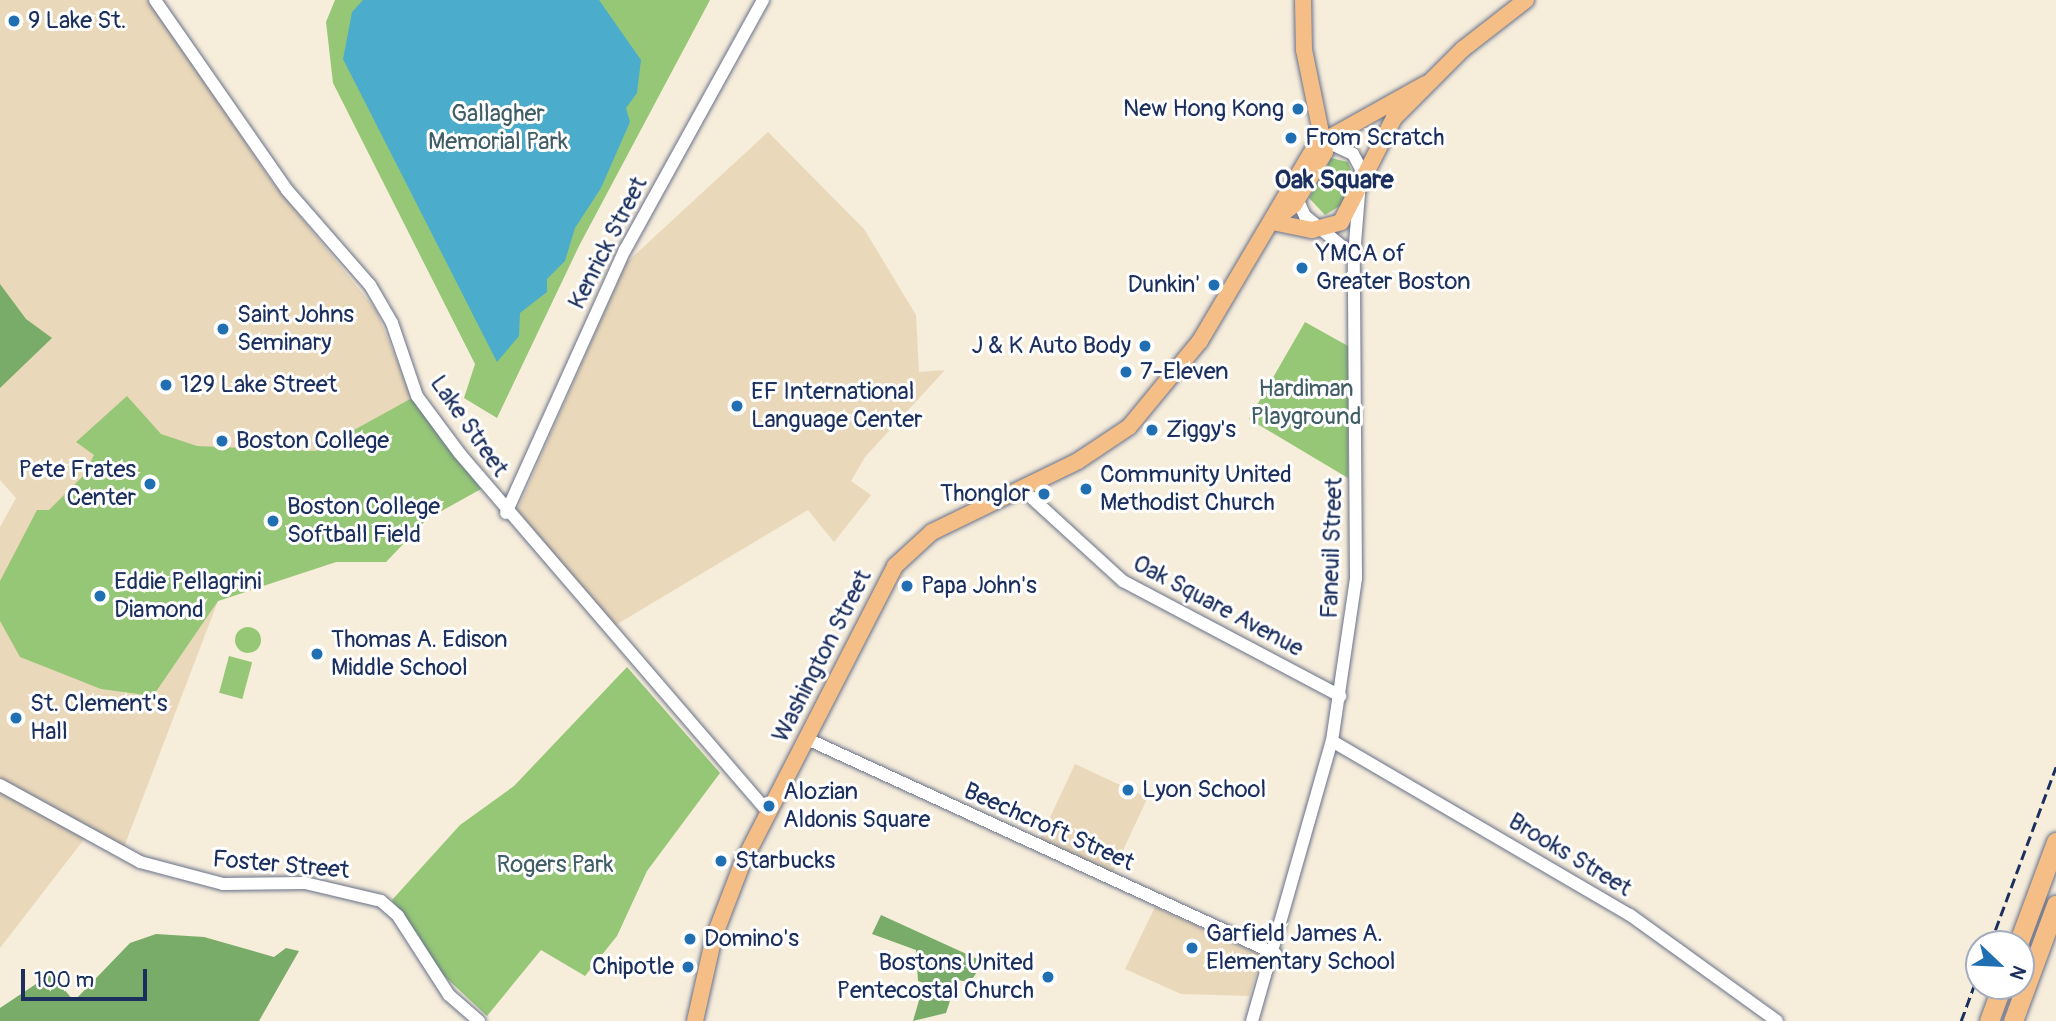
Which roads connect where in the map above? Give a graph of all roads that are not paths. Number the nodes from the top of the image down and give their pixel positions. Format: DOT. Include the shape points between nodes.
graph roads {
  1 [pos="155,0"];
  2 [pos="763,0"];
  3 [pos="1303,0"];
  4 [pos="1526,0"];
  5 [pos="1425,84"];
  6 [pos="1360,123"];
  7 [pos="1323,140"];
  8 [pos="1379,145"];
  9 [pos="1300,168"];
  10 [pos="1360,193"];
  11 [pos="1297,202"];
  12 [pos="1272,222"];
  13 [pos="1318,230"];
  14 [pos="1354,256"];
  15 [pos="1021,488"];
  16 [pos="506,513"];
  17 [pos="1340,696"];
  18 [pos="805,738"];
  19 [pos="1332,741"];
  20 [pos="0,785"];
  21 [pos="768,812"];
  22 [pos="2056,842"];
  23 [pos="2056,905"];
  24 [pos="2023,930"];
  25 [pos="1276,954"];
  26 [pos="1997,1000"];
  27 [pos="479,1021"];
  28 [pos="695,1021"];
  29 [pos="1252,1021"];
  30 [pos="1777,1021"];
  31 [pos="1989,1021"];
  32 [pos="2013,1021"];
  1 -- 16 [label="street, Lake Street" via="291,197 370,285 392,324 417,396"];
  2 -- 16 [label="street, Kenrick Street" via="625,250"];
  3 -- 7 [label="main road" via="1304,50"];
  4 -- 5 [label="main road"];
  5 -- 6 [label="main road, Washington Street"];
  5 -- 8 [label="main road, Faneuil Street"];
  6 -- 7 [label="main road, Washington Street"];
  6 -- 8 [label="main road" via="1375,128"];
  7 -- 9 [label="main road, Washington Street"];
  7 -- 10 [label="street" via="1359,160"];
  7 -- 11 [label="main road, Washington Street" via="1323,157"];
  8 -- 10 [label="main road, Faneuil Street"];
  9 -- 11 [label="street"];
  9 -- 12 [label="main road, Washington Street"];
  10 -- 13 [label="main road" via="1342,222"];
  10 -- 14 [label="street, Faneuil Street"];
  11 -- 12 [label="main road, Washington Street"];
  11 -- 13 [label="street"];
  12 -- 13 [label="main road"];
  12 -- 15 [label="main road, Washington Street" via="1195,350 1146,409 1109,443"];
  13 -- 14 [label="street"];
  14 -- 17 [label="street, Faneuil Street" via="1356,578"];
  15 -- 17 [label="street, Oak Square Avenue" via="1123,581"];
  15 -- 18 [label="main road, Washington Street" via="911,547 879,590"];
  16 -- 21 [label="street, Lake Street"];
  17 -- 19 [label="street, Faneuil Street"];
  18 -- 21 [label="main road, Washington Street"];
  18 -- 25 [label="street, Beechcroft Street"];
  19 -- 25 [label="street, Faneuil Street"];
  19 -- 30 [label="street, Brooks Street" via="1630,915"];
  20 -- 27 [label="street, Foster Street" via="140,862 223,884 305,883 381,901 398,916 449,995"];
  21 -- 28 [label="main road, Washington Street" via="720,920"];
  22 -- 24 [label="highway"];
  23 -- 32 [label="highway"];
  25 -- 29 [label="street, Faneuil Street"];
  26 -- 31 [label="highway"];
}
